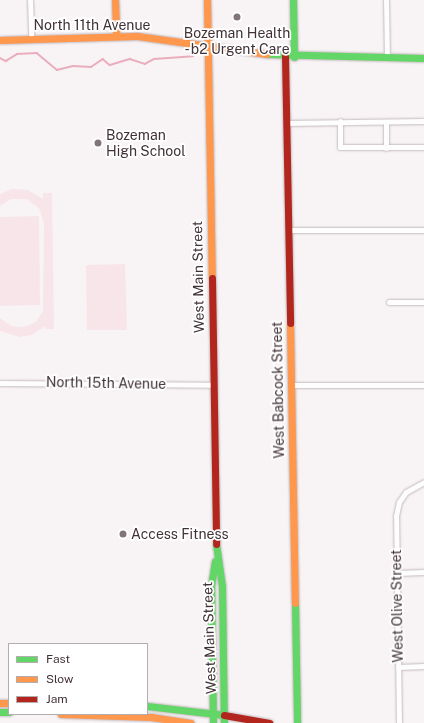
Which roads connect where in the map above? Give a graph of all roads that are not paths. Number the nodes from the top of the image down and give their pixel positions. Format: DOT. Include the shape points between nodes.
graph roads {
  1 [pos="30,0"];
  2 [pos="115,0"];
  3 [pos="207,0"];
  4 [pos="293,0"];
  5 [pos="386,0"];
  6 [pos="116,36"];
  7 [pos="31,37"];
  8 [pos="0,40"];
  9 [pos="207,46"];
  10 [pos="285,56"];
  11 [pos="294,57"];
  12 [pos="387,58"];
  13 [pos="424,58"];
  14 [pos="340,121"];
  15 [pos="424,121"];
  16 [pos="386,122"];
  17 [pos="286,123"];
  18 [pos="424,147"];
  19 [pos="386,148"];
  20 [pos="288,230"];
  21 [pos="424,230"];
  22 [pos="389,302"];
  23 [pos="424,302"];
  24 [pos="0,383"];
  25 [pos="212,385"];
  26 [pos="291,385"];
  27 [pos="424,385"];
  28 [pos="424,482"];
  29 [pos="216,553"];
  30 [pos="397,572"];
  31 [pos="424,572"];
  32 [pos="424,666"];
  33 [pos="398,667"];
  34 [pos="148,706"];
  35 [pos="212,714"];
  36 [pos="224,714"];
  37 [pos="91,715"];
  38 [pos="191,723"];
  39 [pos="212,723"];
  40 [pos="224,723"];
  41 [pos="269,723"];
  42 [pos="297,723"];
  43 [pos="399,723"];
  1 -- 7 [label="street"];
  2 -- 6 [label="main road"];
  3 -- 9 [label="main road, West Main Street"];
  4 -- 11 [label="main road"];
  5 -- 12 [label="street"];
  6 -- 7 [label="main road, North 11th Avenue"];
  6 -- 9 [label="main road, North 11th Avenue" via="152,37"];
  7 -- 8 [label="main road, North 11th Avenue"];
  9 -- 10 [label="main road, North 11th Avenue"];
  9 -- 25 [label="main road, West Main Street"];
  10 -- 11 [label="main road, North 11th Avenue"];
  10 -- 17 [label="main road, West Babcock Street"];
  11 -- 12 [label="main road, North 11th Avenue"];
  12 -- 13 [label="main road, North 11th Avenue"];
  14 -- 16 [label="street"];
  14 -- 17 [label="street"];
  14 -- 19 [label="street" via="340,147"];
  15 -- 16 [label="street"];
  16 -- 19 [label="street"];
  17 -- 20 [label="main road, West Babcock Street"];
  18 -- 19 [label="street"];
  20 -- 21 [label="street"];
  20 -- 26 [label="main road, West Babcock Street"];
  22 -- 23 [label="street"];
  24 -- 25 [label="street, North 15th Avenue"];
  25 -- 29 [label="main road, West Main Street"];
  26 -- 27 [label="street"];
  26 -- 42 [label="main road, West Babcock Street"];
  28 -- 30 [label="street, West Olive Street" via="406,492 399,502 396,516"];
  29 -- 35 [label="main road, West Main Street" via="211,586"];
  29 -- 36 [label="main road, West Main Street" via="222,586"];
  30 -- 31 [label="street"];
  30 -- 33 [label="street, West Olive Street"];
  32 -- 33 [label="street"];
  33 -- 43 [label="street, West Olive Street"];
  34 -- 35 [label="main road"];
  35 -- 36 [label="main road"];
  35 -- 39 [label="main road, West Main Street"];
  36 -- 40 [label="main road, West Main Street"];
  36 -- 41 [label="main road"];
  37 -- 38 [label="main road" via="151,717"];
}
